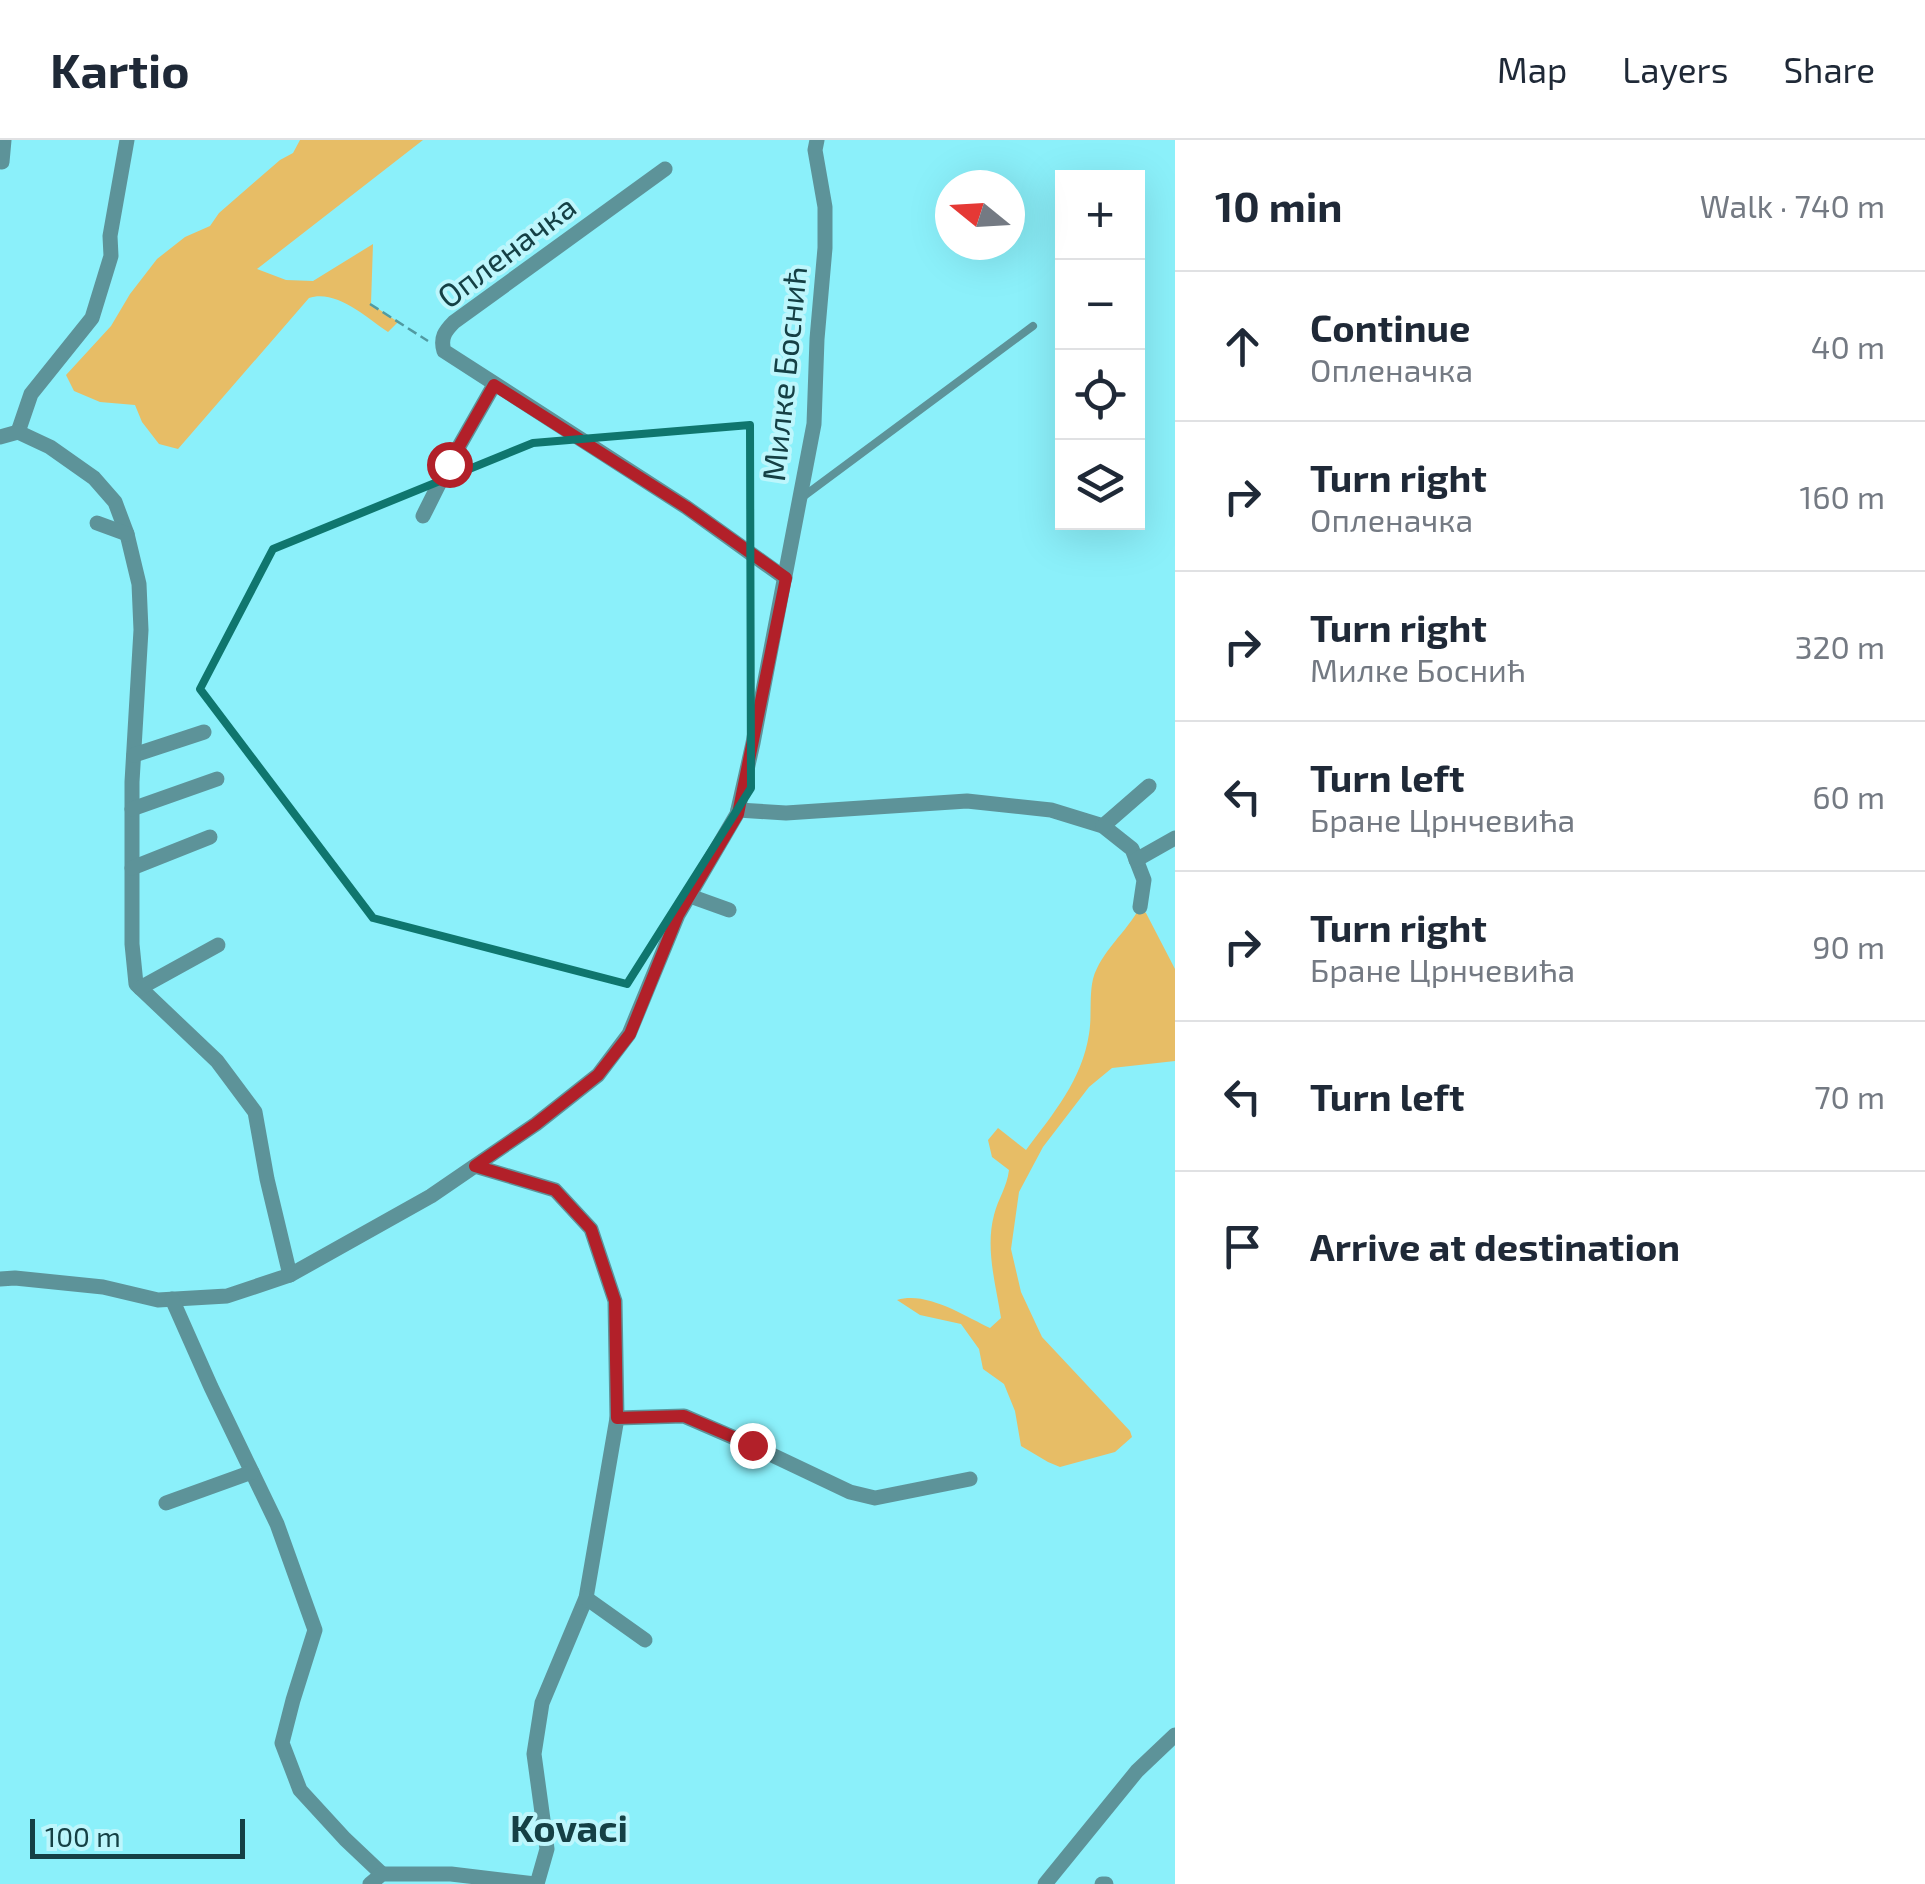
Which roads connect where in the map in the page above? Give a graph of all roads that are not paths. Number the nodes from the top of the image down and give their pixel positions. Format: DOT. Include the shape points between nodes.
graph roads {
  1 [pos="4,140"];
  2 [pos="127,140"];
  3 [pos="816,140"];
  4 [pos="2,162"];
  5 [pos="665,169"];
  6 [pos="1034,326"];
  7 [pos="494,385"];
  8 [pos="18,432"];
  9 [pos="0,437"];
  10 [pos="800,499"];
  11 [pos="423,516"];
  12 [pos="98,523"];
  13 [pos="127,534"];
  14 [pos="786,578"];
  15 [pos="204,732"];
  16 [pos="134,755"];
  17 [pos="217,779"];
  18 [pos="1149,786"];
  19 [pos="132,809"];
  20 [pos="738,810"];
  21 [pos="1103,826"];
  22 [pos="210,837"];
  23 [pos="1175,838"];
  24 [pos="1136,860"];
  25 [pos="132,868"];
  26 [pos="690,896"];
  27 [pos="1140,907"];
  28 [pos="729,910"];
  29 [pos="218,945"];
  30 [pos="140,988"];
  31 [pos="475,1166"];
  32 [pos="290,1275"];
  33 [pos="0,1279"];
  34 [pos="172,1299"];
  35 [pos="617,1418"];
  36 [pos="252,1472"];
  37 [pos="970,1479"];
  38 [pos="166,1503"];
  39 [pos="586,1598"];
  40 [pos="645,1640"];
  41 [pos="1175,1736"];
  42 [pos="376,1879"];
  43 [pos="536,1884"];
  44 [pos="1046,1884"];
  1 -- 4 [label="street"];
  2 -- 8 [label="street" via="111,256 92,318 31,394"];
  3 -- 10 [label="street, Милке Боснић" via="825,248 814,424"];
  5 -- 7 [label="street, Опленачка" via="454,322 443,336 444,351"];
  6 -- 10 [label="lane"];
  7 -- 11 [label="street"];
  7 -- 14 [label="street, Опленачка"];
  8 -- 9 [label="street"];
  8 -- 13 [label="street" via="94,478 115,502"];
  10 -- 14 [label="street, Милке Боснић"];
  12 -- 13 [label="street"];
  13 -- 16 [label="street" via="141,630"];
  14 -- 20 [label="street, Милке Боснић"];
  15 -- 16 [label="street"];
  16 -- 19 [label="street"];
  17 -- 19 [label="street"];
  18 -- 21 [label="street"];
  19 -- 25 [label="street"];
  20 -- 21 [label="street" via="968,801 1051,810"];
  20 -- 26 [label="street, Милке Боснић"];
  21 -- 24 [label="street"];
  22 -- 25 [label="street"];
  23 -- 24 [label="street"];
  24 -- 27 [label="street" via="1144,880"];
  25 -- 30 [label="street" via="132,944"];
  26 -- 28 [label="street"];
  26 -- 31 [label="street, Милке Боснић" via="630,1034 598,1075"];
  29 -- 30 [label="street"];
  30 -- 32 [label="street" via="216,1061 255,1112"];
  31 -- 32 [label="street, Милке Боснић"];
  31 -- 35 [label="street" via="555,1190 591,1229 615,1301"];
  32 -- 34 [label="street, Милке Боснић" via="227,1296"];
  33 -- 34 [label="street, Милке Боснић"];
  34 -- 36 [label="street"];
  35 -- 37 [label="street" via="684,1416 875,1498"];
  35 -- 39 [label="street"];
  36 -- 38 [label="street"];
  36 -- 42 [label="street" via="316,1630 282,1743 300,1790"];
  39 -- 40 [label="street"];
  39 -- 43 [label="street" via="542,1703 534,1754 547,1849"];
  41 -- 44 [label="street" via="1137,1771"];
  42 -- 43 [label="street" via="451,1874"];
}
